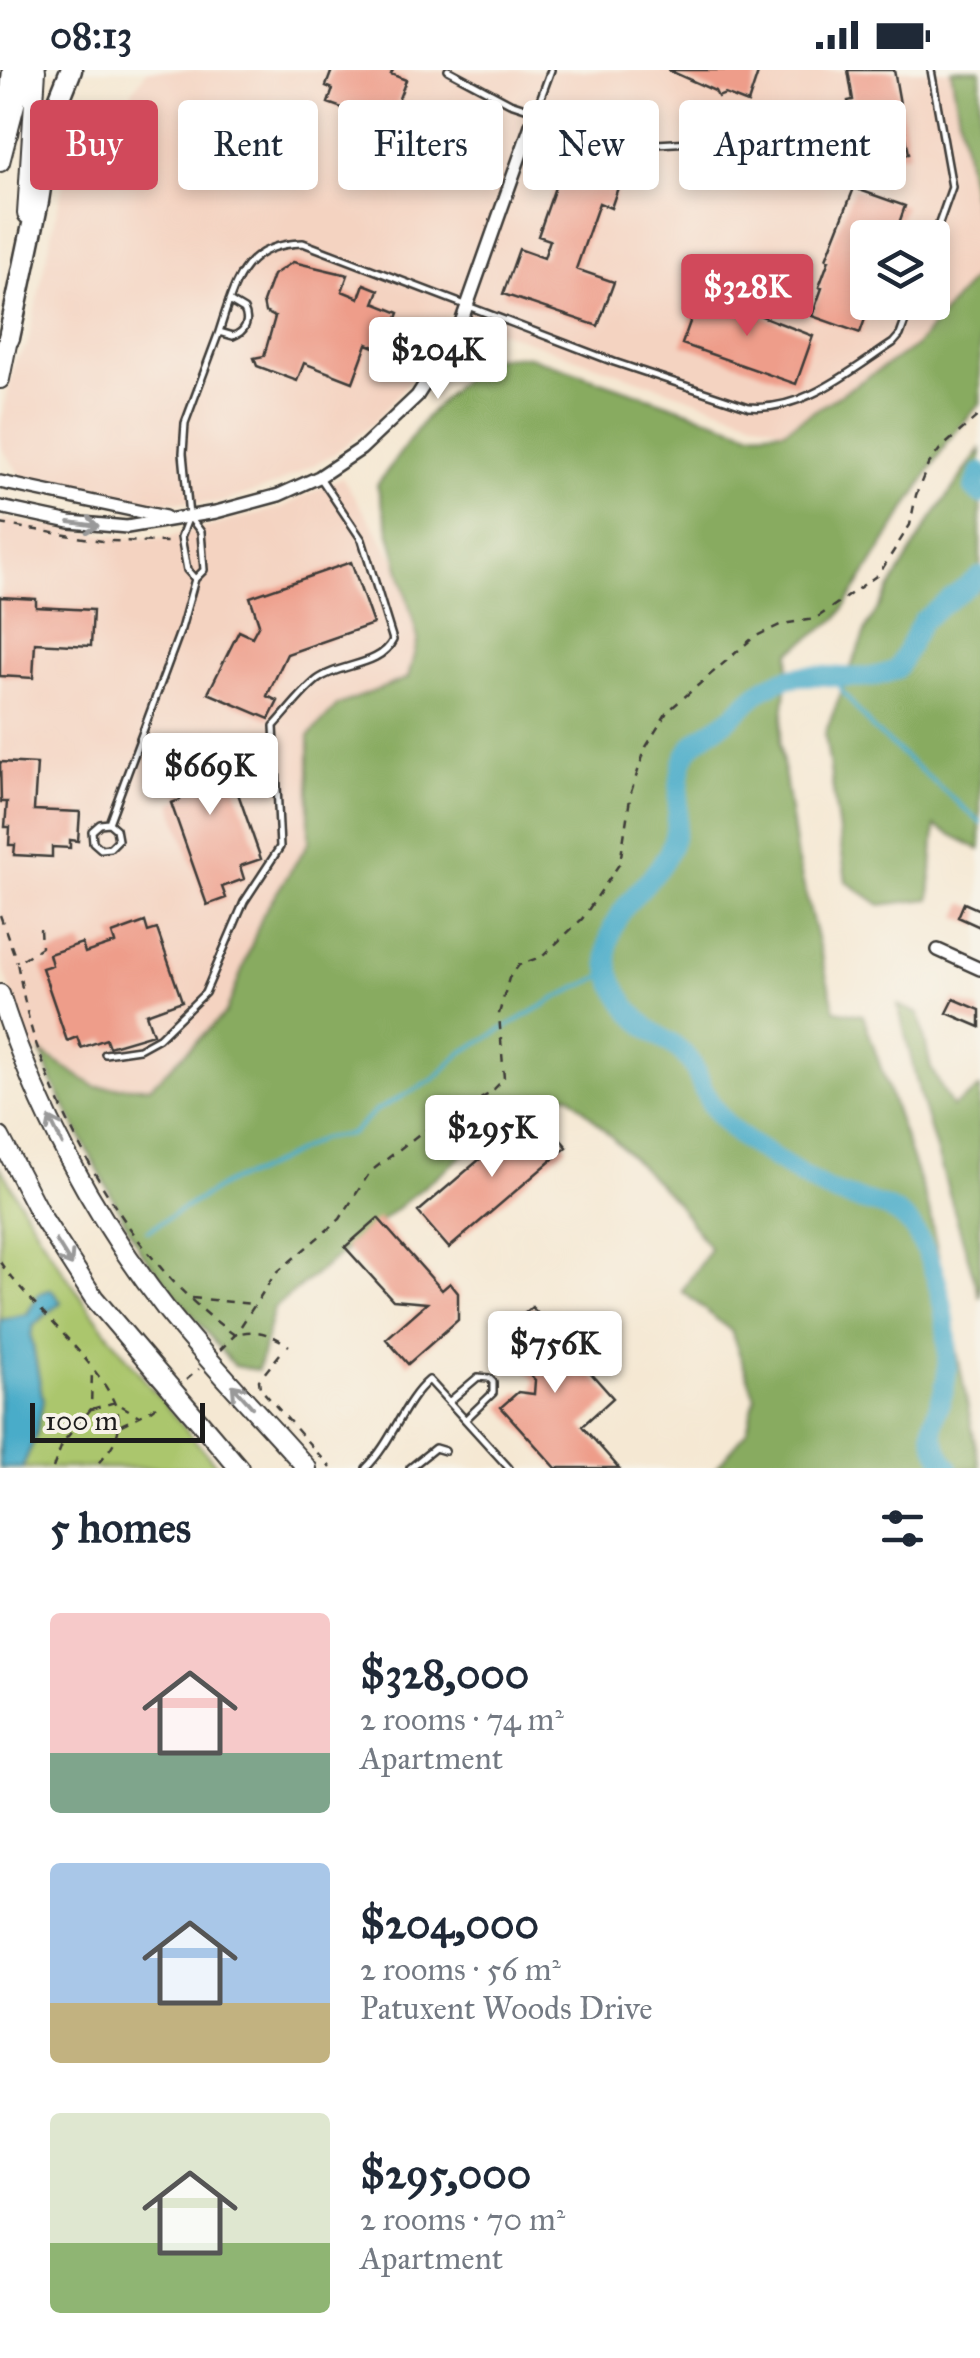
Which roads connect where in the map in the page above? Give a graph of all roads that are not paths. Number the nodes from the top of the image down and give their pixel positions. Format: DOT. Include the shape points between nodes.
graph roads {
  1 [pos="14,70"];
  2 [pos="24,70"];
  3 [pos="36,70"];
  4 [pos="71,70"];
  5 [pos="448,70"];
  6 [pos="551,70"];
  7 [pos="931,70"];
  8 [pos="540,100"];
  9 [pos="523,107"];
  10 [pos="8,132"];
  11 [pos="523,148"];
  12 [pos="0,162"];
  13 [pos="940,220"];
  14 [pos="229,302"];
  15 [pos="467,308"];
  16 [pos="905,320"];
  17 [pos="219,332"];
  18 [pos="9,338"];
  19 [pos="0,379"];
  20 [pos="319,477"];
  21 [pos="0,482"];
  22 [pos="0,507"];
  23 [pos="189,516"];
  24 [pos="169,518"];
  25 [pos="196,578"];
  26 [pos="108,823"];
  27 [pos="938,950"];
  28 [pos="980,969"];
  29 [pos="0,994"];
  30 [pos="105,1054"];
  31 [pos="0,1137"];
  32 [pos="450,1402"];
  33 [pos="466,1419"];
  34 [pos="446,1451"];
  35 [pos="239,1468"];
  36 [pos="307,1468"];
  37 [pos="366,1468"];
  38 [pos="410,1468"];
  39 [pos="509,1468"];
  1 -- 10 [label="highway"];
  2 -- 10 [label="main road"];
  3 -- 18 [label="main road" via="28,202"];
  4 -- 18 [label="highway" via="50,122"];
  5 -- 9 [label="lane"];
  6 -- 8 [label="lane"];
  7 -- 13 [label="lane" via="952,187"];
  10 -- 12 [label="main road"];
  11 -- 15 [label="street"];
  14 -- 15 [label="lane" via="254,257 303,243"];
  14 -- 17 [label="lane"];
  14 -- 17 [label="lane" via="244,310 246,323 233,336"];
  15 -- 16 [label="lane" via="765,408 808,397 893,343"];
  15 -- 20 [label="street" via="417,396"];
  17 -- 23 [label="lane" via="185,423"];
  18 -- 19 [label="main road"];
  20 -- 23 [label="street" via="266,500"];
  20 -- 30 [label="lane" via="362,540 392,640 386,651 319,678 274,726 280,847 244,902 206,993 159,1038"];
  21 -- 24 [label="street"];
  22 -- 24 [label="street, one-way" via="103,526"];
  23 -- 24 [label="street"];
  23 -- 25 [label="lane" via="181,537 187,570"];
  23 -- 25 [label="lane" via="205,552"];
  25 -- 26 [label="lane"];
  26 -- 26 [label="lane" via="118,840 100,849 92,831"];
  27 -- 28 [label="street"];
  36 -- 29 [label="main road, one-way" via="188,1335 123,1246 43,1104"];
  31 -- 35 [label="main road, one-way" via="94,1298"];
  32 -- 33 [label="lane"];
  32 -- 33 [label="lane" via="478,1378 493,1382 493,1393"];
  32 -- 37 [label="lane" via="429,1380"];
  33 -- 39 [label="lane"];
  34 -- 38 [label="lane" via="435,1448"];
}
